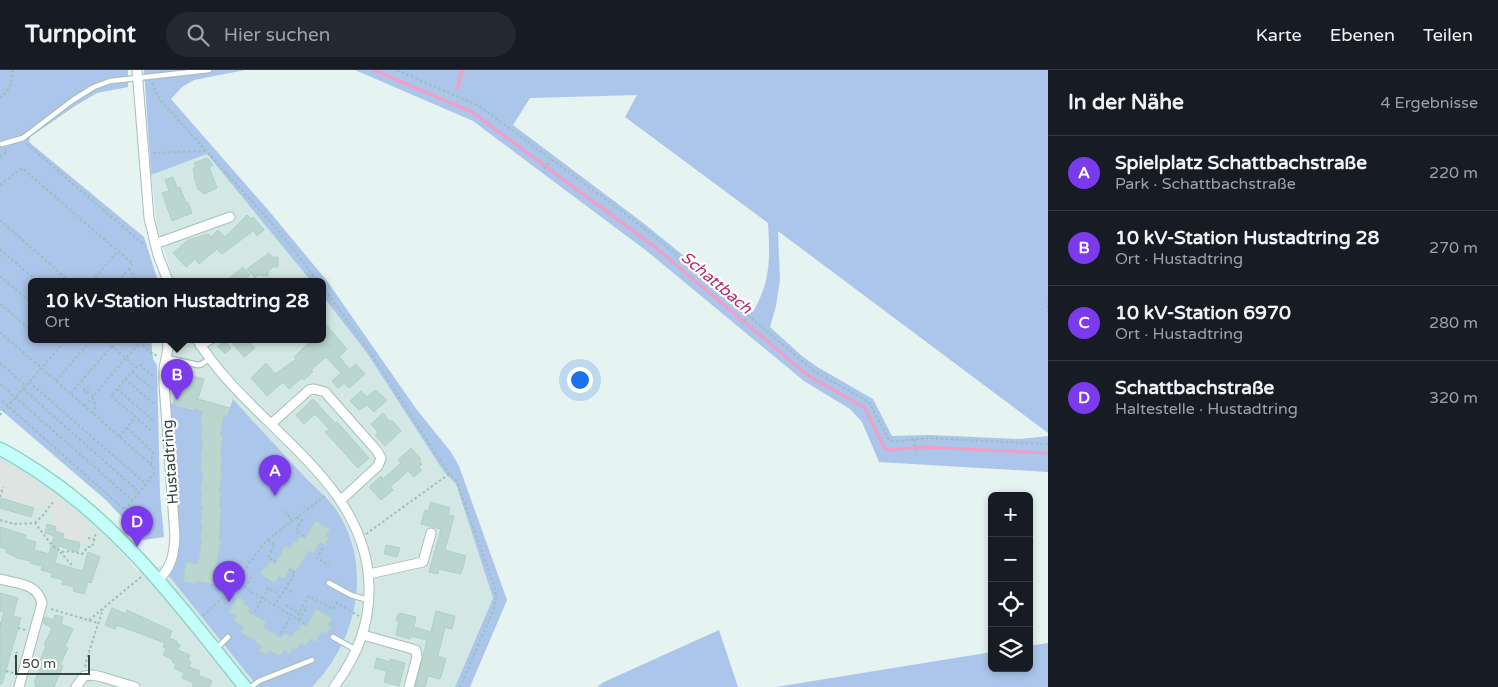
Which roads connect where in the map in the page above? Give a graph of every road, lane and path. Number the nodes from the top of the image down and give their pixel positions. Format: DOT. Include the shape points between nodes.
graph roads {
  1 [pos="13,70"];
  2 [pos="209,70"];
  3 [pos="397,70"];
  4 [pos="137,74"];
  5 [pos="151,77"];
  6 [pos="0,98"];
  7 [pos="23,138"];
  8 [pos="2,144"];
  9 [pos="206,151"];
  10 [pos="144,154"];
  11 [pos="552,159"];
  12 [pos="544,169"];
  13 [pos="0,185"];
  14 [pos="230,217"];
  15 [pos="0,220"];
  16 [pos="155,244"];
  17 [pos="0,249"];
  18 [pos="118,252"];
  19 [pos="129,269"];
  20 [pos="0,276"];
  21 [pos="122,276"];
  22 [pos="34,278"];
  23 [pos="67,278"];
  24 [pos="95,278"];
  25 [pos="136,278"];
  26 [pos="167,278"];
  27 [pos="316,278"];
  28 [pos="326,291"];
  29 [pos="28,300"];
  30 [pos="1048,300"];
  31 [pos="0,304"];
  32 [pos="1048,315"];
  33 [pos="748,317"];
  34 [pos="741,324"];
  35 [pos="28,328"];
  36 [pos="0,332"];
  37 [pos="63,343"];
  38 [pos="89,343"];
  39 [pos="109,343"];
  40 [pos="140,343"];
  41 [pos="167,343"];
  42 [pos="200,343"];
  43 [pos="112,346"];
  44 [pos="126,358"];
  45 [pos="166,358"];
  46 [pos="210,358"];
  47 [pos="0,364"];
  48 [pos="41,368"];
  49 [pos="135,368"];
  50 [pos="132,372"];
  51 [pos="153,376"];
  52 [pos="125,379"];
  53 [pos="56,381"];
  54 [pos="30,382"];
  55 [pos="0,384"];
  56 [pos="26,386"];
  57 [pos="117,388"];
  58 [pos="22,389"];
  59 [pos="154,391"];
  60 [pos="88,392"];
  61 [pos="70,394"];
  62 [pos="15,397"];
  63 [pos="93,397"];
  64 [pos="0,399"];
  65 [pos="154,404"];
  66 [pos="8,406"];
  67 [pos="85,406"];
  68 [pos="93,414"];
  69 [pos="0,416"];
  70 [pos="136,417"];
  71 [pos="156,422"];
  72 [pos="271,424"];
  73 [pos="127,428"];
  74 [pos="153,432"];
  75 [pos="119,437"];
  76 [pos="914,440"];
  77 [pos="1048,444"];
  78 [pos="0,449"];
  79 [pos="916,455"];
  80 [pos="151,465"];
  81 [pos="449,474"];
  82 [pos="146,484"];
  83 [pos="3,487"];
  84 [pos="333,490"];
  85 [pos="140,492"];
  86 [pos="0,497"];
  87 [pos="341,500"];
  88 [pos="54,501"];
  89 [pos="133,501"];
  90 [pos="284,511"];
  91 [pos="297,517"];
  92 [pos="0,520"];
  93 [pos="292,521"];
  94 [pos="35,523"];
  95 [pos="104,523"];
  96 [pos="431,533"];
  97 [pos="306,537"];
  98 [pos="88,538"];
  99 [pos="360,538"];
  100 [pos="94,539"];
  101 [pos="267,540"];
  102 [pos="323,548"];
  103 [pos="58,551"];
  104 [pos="276,562"];
  105 [pos="71,566"];
  106 [pos="328,566"];
  107 [pos="289,569"];
  108 [pos="369,574"];
  109 [pos="154,576"];
  110 [pos="251,577"];
  111 [pos="0,579"];
  112 [pos="329,583"];
  113 [pos="285,588"];
  114 [pos="294,593"];
  115 [pos="280,595"];
  116 [pos="262,598"];
  117 [pos="369,600"];
  118 [pos="41,606"];
  119 [pos="274,606"];
  120 [pos="286,606"];
  121 [pos="307,606"];
  122 [pos="103,609"];
  123 [pos="255,612"];
  124 [pos="299,613"];
  125 [pos="291,616"];
  126 [pos="296,618"];
  127 [pos="89,620"];
  128 [pos="299,620"];
  129 [pos="367,620"];
  130 [pos="98,623"];
  131 [pos="195,623"];
  132 [pos="305,624"];
  133 [pos="18,628"];
  134 [pos="281,633"];
  135 [pos="24,635"];
  136 [pos="363,635"];
  137 [pos="228,637"];
  138 [pos="333,637"];
  139 [pos="216,649"];
  140 [pos="12,650"];
  141 [pos="17,651"];
  142 [pos="357,651"];
  143 [pos="312,660"];
  144 [pos="84,676"];
  145 [pos="19,687"];
  146 [pos="76,687"];
  147 [pos="135,687"];
  148 [pos="245,687"];
  149 [pos="251,687"];
  150 [pos="334,687"];
  151 [pos="409,687"];
  152 [pos="460,687"];
  1 -- 6 [label="path" via="10,88"];
  2 -- 5 [label="lane"];
  3 -- 11 [label="path" via="479,106"];
  4 -- 5 [label="lane"];
  4 -- 7 [label="lane" via="94,87"];
  4 -- 10 [label="street"];
  5 -- 9 [label="path" via="156,93"];
  7 -- 8 [label="lane"];
  7 -- 16 [label="path" via="142,243"];
  9 -- 10 [label="path"];
  9 -- 27 [label="path" via="281,234"];
  10 -- 16 [label="street" via="149,218"];
  11 -- 12 [label="path"];
  11 -- 33 [label="path" via="659,240"];
  13 -- 18 [label="path" via="22,168"];
  14 -- 16 [label="street"];
  15 -- 23 [label="path"];
  16 -- 26 [label="street"];
  17 -- 22 [label="path"];
  18 -- 19 [label="path" via="133,264"];
  18 -- 24 [label="path"];
  19 -- 21 [label="path"];
  19 -- 25 [label="path"];
  20 -- 29 [label="path"];
  28 -- 81 [label="path" via="368,349"];
  30 -- 32 [label="path"];
  31 -- 35 [label="path"];
  33 -- 34 [label="path"];
  33 -- 76 [label="path" via="814,371 869,402 889,440"];
  36 -- 48 [label="path"];
  37 -- 48 [label="path"];
  38 -- 53 [label="path"];
  39 -- 43 [label="path"];
  40 -- 44 [label="path"];
  40 -- 45 [label="path" via="153,354"];
  41 -- 45 [label="street, Hustadtring"];
  42 -- 46 [label="street"];
  43 -- 44 [label="path"];
  43 -- 61 [label="path"];
  44 -- 49 [label="path"];
  44 -- 63 [label="path"];
  45 -- 46 [label="lane" via="198,365"];
  45 -- 109 [label="street, Hustadtring" via="164,384 175,536 173,556 165,574"];
  46 -- 72 [label="street"];
  47 -- 56 [label="path"];
  48 -- 53 [label="path"];
  48 -- 54 [label="path"];
  49 -- 50 [label="path"];
  49 -- 51 [label="path" via="140,365"];
  50 -- 52 [label="path"];
  50 -- 59 [label="path"];
  52 -- 57 [label="path"];
  52 -- 65 [label="path"];
  53 -- 61 [label="path"];
  54 -- 56 [label="path"];
  54 -- 82 [label="path"];
  55 -- 62 [label="path"];
  56 -- 58 [label="path"];
  57 -- 70 [label="path" via="111,396"];
  57 -- 71 [label="path"];
  58 -- 62 [label="path"];
  58 -- 85 [label="path"];
  60 -- 63 [label="path"];
  61 -- 67 [label="path"];
  62 -- 66 [label="path"];
  62 -- 89 [label="path"];
  63 -- 67 [label="path"];
  63 -- 68 [label="path" via="96,408"];
  64 -- 66 [label="path"];
  66 -- 69 [label="path"];
  66 -- 89 [label="path" via="125,510"];
  67 -- 68 [label="path"];
  68 -- 75 [label="path"];
  70 -- 73 [label="path"];
  70 -- 74 [label="path"];
  72 -- 84 [label="street"];
  72 -- 87 [label="street" via="309,390 325,392 380,458 378,466"];
  73 -- 75 [label="path"];
  73 -- 80 [label="path" via="154,452"];
  75 -- 80 [label="path"];
  76 -- 77 [label="path"];
  76 -- 79 [label="path"];
  78 -- 95 [label="street" via="62,488"];
  80 -- 82 [label="path" via="154,474"];
  81 -- 99 [label="path"];
  81 -- 152 [label="path" via="456,480 496,598"];
  82 -- 85 [label="path"];
  83 -- 86 [label="path"];
  84 -- 87 [label="street"];
  84 -- 91 [label="path"];
  85 -- 89 [label="path"];
  87 -- 99 [label="street"];
  88 -- 94 [label="path"];
  90 -- 93 [label="path"];
  91 -- 93 [label="path"];
  91 -- 97 [label="path" via="302,520 296,531"];
  92 -- 94 [label="path" via="14,524"];
  93 -- 101 [label="path"];
  94 -- 103 [label="path"];
  95 -- 100 [label="path"];
  95 -- 109 [label="street"];
  96 -- 108 [label="street" via="423,562"];
  98 -- 100 [label="path"];
  99 -- 108 [label="street"];
  100 -- 103 [label="path" via="92,547 82,554"];
  101 -- 104 [label="path" via="275,545 268,558"];
  101 -- 131 [label="path" via="241,577"];
  102 -- 106 [label="path" via="317,558"];
  103 -- 105 [label="path"];
  107 -- 113 [label="path" via="295,573"];
  108 -- 117 [label="street"];
  109 -- 122 [label="path" via="140,578"];
  109 -- 131 [label="street"];
  110 -- 116 [label="path" via="245,588"];
  111 -- 118 [label="street" via="34,588 41,596"];
  112 -- 117 [label="lane"];
  113 -- 114 [label="path"];
  113 -- 115 [label="path"];
  115 -- 116 [label="path" via="268,588"];
  115 -- 119 [label="path"];
  116 -- 119 [label="path"];
  116 -- 123 [label="path"];
  117 -- 129 [label="street"];
  118 -- 127 [label="path"];
  118 -- 145 [label="street"];
  119 -- 125 [label="path"];
  120 -- 124 [label="path"];
  121 -- 128 [label="path"];
  122 -- 127 [label="path"];
  122 -- 130 [label="path"];
  124 -- 126 [label="path"];
  124 -- 129 [label="path" via="309,596 333,609 337,603"];
  125 -- 126 [label="path"];
  125 -- 134 [label="path"];
  126 -- 128 [label="path"];
  127 -- 130 [label="path"];
  128 -- 132 [label="path"];
  129 -- 136 [label="street"];
  130 -- 144 [label="path" via="86,658"];
  131 -- 139 [label="street"];
  133 -- 135 [label="path" via="26,630"];
  136 -- 142 [label="street"];
  136 -- 151 [label="street" via="416,650"];
  137 -- 139 [label="lane"];
  138 -- 142 [label="lane"];
  139 -- 148 [label="street"];
  140 -- 141 [label="path"];
  142 -- 150 [label="street"];
  143 -- 149 [label="lane" via="259,680"];
  144 -- 146 [label="street"];
  144 -- 147 [label="street" via="93,675"];
}
